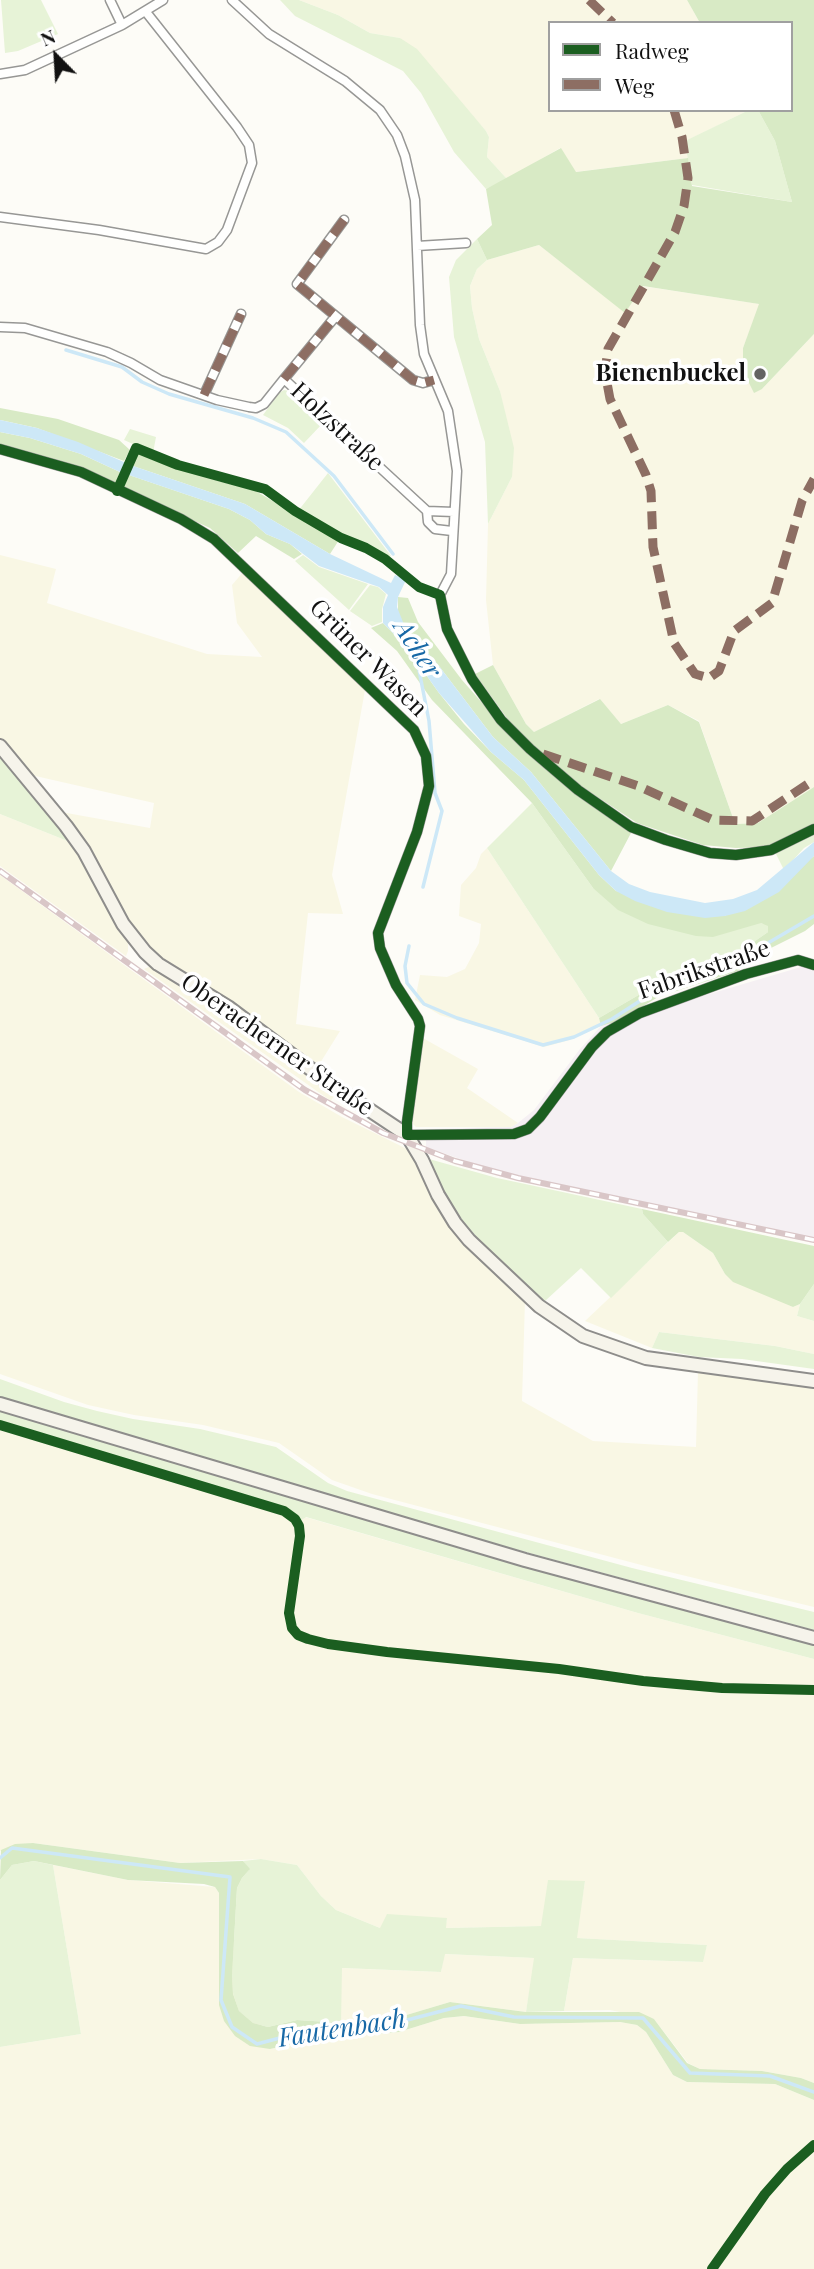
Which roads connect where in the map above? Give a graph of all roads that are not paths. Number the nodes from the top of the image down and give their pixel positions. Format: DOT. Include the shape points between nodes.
graph roads {
  1 [pos="110,0"];
  2 [pos="163,0"];
  3 [pos="232,0"];
  4 [pos="146,12"];
  5 [pos="122,25"];
  6 [pos="0,74"];
  7 [pos="0,217"];
  8 [pos="344,220"];
  9 [pos="466,243"];
  10 [pos="417,246"];
  11 [pos="240,313"];
  12 [pos="335,317"];
  13 [pos="0,327"];
  14 [pos="284,379"];
  15 [pos="434,380"];
  16 [pos="204,395"];
  17 [pos="0,449"];
  18 [pos="428,511"];
  19 [pos="454,512"];
  20 [pos="452,531"];
  21 [pos="0,746"];
  22 [pos="814,829"];
  23 [pos="814,965"];
  24 [pos="407,1135"];
  25 [pos="814,1381"];
  26 [pos="0,1404"];
  27 [pos="814,1638"];
  1 -- 5 [label="street"];
  2 -- 4 [label="street"];
  3 -- 10 [label="street" via="269,34 345,81 380,110 405,156 415,200"];
  4 -- 5 [label="street"];
  4 -- 7 [label="street" via="249,145 252,163 218,242 206,249"];
  5 -- 6 [label="street" via="25,70"];
  8 -- 12 [label="street" via="297,284"];
  9 -- 10 [label="street"];
  10 -- 15 [label="street" via="420,325"];
  11 -- 16 [label="street"];
  12 -- 14 [label="street"];
  12 -- 15 [label="street" via="413,380"];
  13 -- 16 [label="street, Holzstraße" via="25,328 107,352 160,380"];
  14 -- 16 [label="street, Holzstraße" via="256,408"];
  14 -- 18 [label="street, Holzstraße"];
  15 -- 19 [label="street" via="449,411 455,446"];
  17 -- 24 [label="street, Grüner Wasen" via="82,472 214,539 414,730 426,756 429,786 417,832 378,933 396,985 420,1026"];
  18 -- 19 [label="street"];
  18 -- 20 [label="street, Holzstraße" via="428,522 435,529"];
  19 -- 20 [label="street"];
  20 -- 22 [label="street" via="451,574 440,595 447,629 472,679 501,720 578,790 631,827 710,853 771,850"];
  21 -- 24 [label="street, Oberacherner Straße" via="66,826 123,924 145,952"];
  23 -- 24 [label="street, Fabrikstraße" via="799,960 746,974 640,1013 607,1032 528,1129 514,1134"];
  24 -- 25 [label="street, Oberacherner Straße" via="455,1223 515,1285 561,1323 583,1336 646,1358"];
  26 -- 27 [label="street" via="525,1560"];
}
